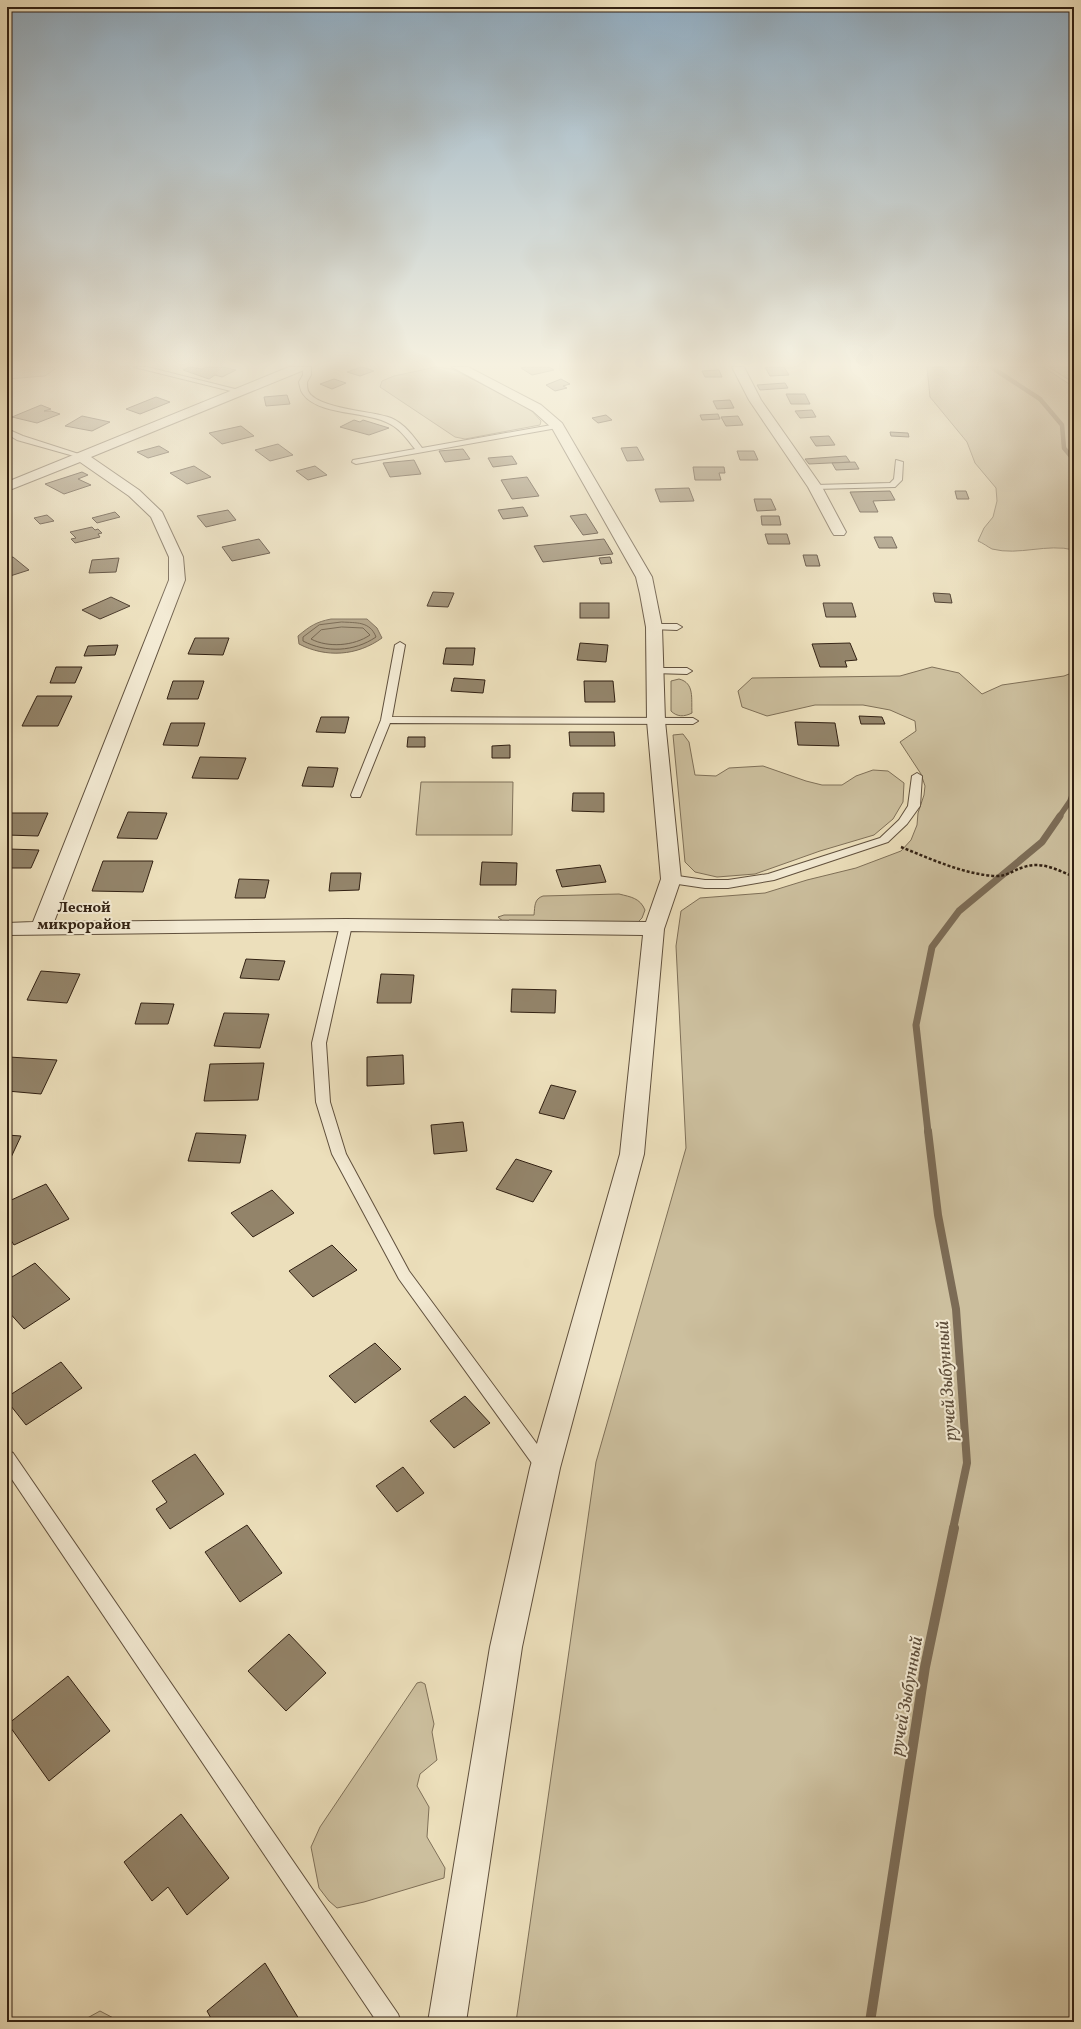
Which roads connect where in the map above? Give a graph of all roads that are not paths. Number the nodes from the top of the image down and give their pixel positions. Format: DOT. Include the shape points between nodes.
graph roads {
  1 [pos="67,462"];
  2 [pos="89,462"];
  3 [pos="577,462"];
  4 [pos="798,462"];
  5 [pos="899,462"];
  6 [pos="7,487"];
  7 [pos="815,487"];
  8 [pos="839,532"];
  9 [pos="654,627"];
  10 [pos="677,627"];
  11 [pos="400,645"];
  12 [pos="656,671"];
  13 [pos="687,672"];
  14 [pos="386,720"];
  15 [pos="656,721"];
  16 [pos="693,721"];
  17 [pos="917,776"];
  18 [pos="356,795"];
  19 [pos="671,879"];
  20 [pos="346,926"];
  21 [pos="41,929"];
  22 [pos="654,929"];
  23 [pos="7,930"];
  24 [pos="7,1458"];
  25 [pos="545,1468"];
  26 [pos="390,2022"];
  27 [pos="447,2022"];
  1 -- 6 [label="street"];
  2 -- 21 [label="street" via="134,493 158,514 176,558 177,580"];
  3 -- 9 [label="street" via="644,577"];
  4 -- 7 [label="street"];
  5 -- 7 [label="lane" via="898,480 892,485"];
  7 -- 8 [label="street"];
  9 -- 10 [label="lane"];
  9 -- 12 [label="street"];
  11 -- 14 [label="lane"];
  12 -- 13 [label="lane"];
  12 -- 15 [label="street"];
  14 -- 15 [label="lane"];
  14 -- 18 [label="lane"];
  15 -- 16 [label="lane"];
  15 -- 19 [label="street"];
  17 -- 19 [label="lane" via="914,806 903,822 884,840 770,877 728,884 704,884"];
  19 -- 22 [label="street"];
  20 -- 21 [label="street"];
  20 -- 22 [label="street"];
  20 -- 25 [label="lane" via="319,1043 323,1102 339,1154 404,1275"];
  21 -- 23 [label="street"];
  22 -- 25 [label="street" via="632,1154"];
  24 -- 26 [label="lane"];
  25 -- 27 [label="street" via="506,1647"];
}
